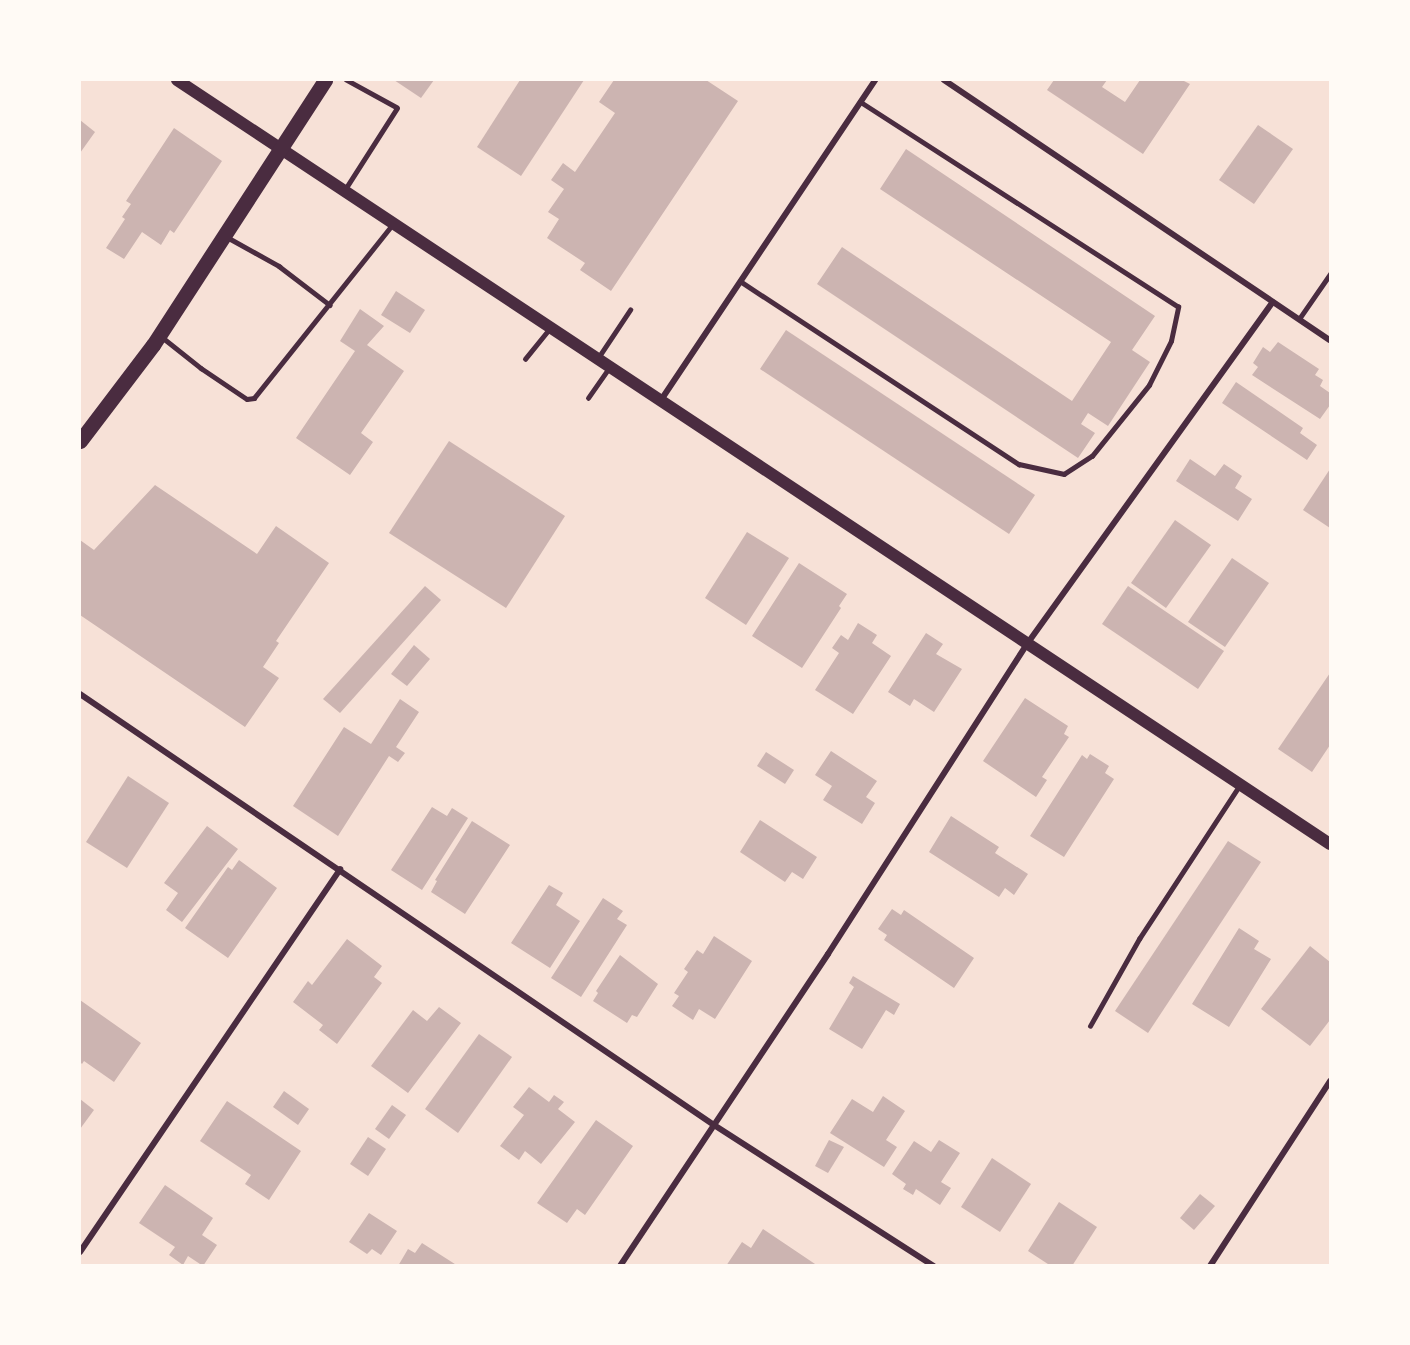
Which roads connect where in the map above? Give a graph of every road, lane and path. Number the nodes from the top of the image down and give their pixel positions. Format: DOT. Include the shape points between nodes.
graph roads {
  1 [pos="177,80"];
  2 [pos="325,80"];
  3 [pos="346,80"];
  4 [pos="875,80"];
  5 [pos="944,80"];
  6 [pos="192,84"];
  7 [pos="860,102"];
  8 [pos="280,148"];
  9 [pos="344,191"];
  10 [pos="393,223"];
  11 [pos="224,235"];
  12 [pos="1330,274"];
  13 [pos="740,281"];
  14 [pos="1273,302"];
  15 [pos="330,305"];
  16 [pos="630,310"];
  17 [pos="1299,320"];
  18 [pos="550,327"];
  19 [pos="160,335"];
  20 [pos="1330,340"];
  21 [pos="597,358"];
  22 [pos="525,359"];
  23 [pos="610,366"];
  24 [pos="588,398"];
  25 [pos="661,400"];
  26 [pos="80,441"];
  27 [pos="1028,644"];
  28 [pos="80,694"];
  29 [pos="1240,784"];
  30 [pos="1330,844"];
  31 [pos="340,869"];
  32 [pos="1090,1026"];
  33 [pos="1330,1081"];
  34 [pos="714,1125"];
  35 [pos="80,1252"];
  36 [pos="620,1266"];
  37 [pos="934,1266"];
  38 [pos="1210,1266"];
  1 -- 6 [label="main road"];
  2 -- 8 [label="main road"];
  3 -- 9 [label="lane" via="397,108"];
  4 -- 7 [label="street"];
  5 -- 14 [label="street"];
  6 -- 8 [label="main road"];
  7 -- 13 [label="street"];
  7 -- 13 [label="lane" via="1178,307 1171,341 1149,385 1092,456 1065,474 1019,464"];
  8 -- 9 [label="main road"];
  8 -- 11 [label="main road"];
  9 -- 10 [label="main road"];
  10 -- 15 [label="lane"];
  10 -- 18 [label="main road"];
  11 -- 15 [label="lane" via="279,266"];
  11 -- 19 [label="main road"];
  12 -- 17 [label="lane"];
  13 -- 25 [label="street"];
  14 -- 17 [label="street"];
  14 -- 27 [label="street"];
  15 -- 19 [label="lane" via="254,398 247,399"];
  16 -- 21 [label="lane"];
  17 -- 20 [label="street"];
  18 -- 21 [label="main road"];
  18 -- 22 [label="lane"];
  19 -- 26 [label="main road"];
  21 -- 23 [label="main road"];
  23 -- 24 [label="lane"];
  23 -- 25 [label="main road"];
  25 -- 27 [label="main road"];
  27 -- 29 [label="main road"];
  27 -- 34 [label="street"];
  28 -- 31 [label="street"];
  29 -- 30 [label="main road"];
  29 -- 32 [label="lane" via="1139,939"];
  31 -- 34 [label="street"];
  31 -- 35 [label="street"];
  33 -- 38 [label="street"];
  34 -- 36 [label="street"];
  34 -- 37 [label="street"];
}
